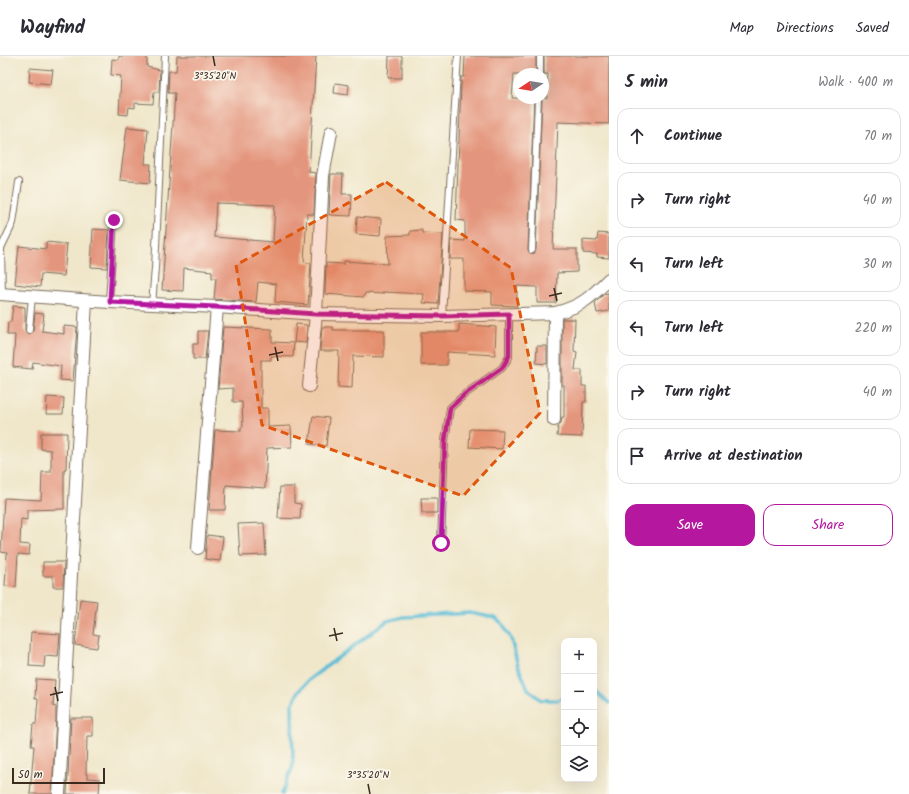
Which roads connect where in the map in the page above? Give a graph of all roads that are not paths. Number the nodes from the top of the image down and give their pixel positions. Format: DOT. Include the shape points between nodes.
graph roads {
  1 [pos="165,56"];
  2 [pos="458,56"];
  3 [pos="540,56"];
  4 [pos="540,68"];
  5 [pos="538,104"];
  6 [pos="331,132"];
  7 [pos="19,182"];
  8 [pos="114,220"];
  9 [pos="532,250"];
  10 [pos="609,279"];
  11 [pos="1,294"];
  12 [pos="32,296"];
  13 [pos="86,300"];
  14 [pos="110,302"];
  15 [pos="152,304"];
  16 [pos="216,307"];
  17 [pos="555,313"];
  18 [pos="316,314"];
  19 [pos="509,314"];
  20 [pos="442,316"];
  21 [pos="29,330"];
  22 [pos="309,386"];
  23 [pos="554,420"];
  24 [pos="441,543"];
  25 [pos="198,548"];
  26 [pos="58,794"];
  1 -- 15 [label="lane"];
  2 -- 20 [label="lane"];
  3 -- 4 [label="lane"];
  5 -- 9 [label="lane"];
  6 -- 18 [label="street" via="323,176"];
  7 -- 11 [label="lane" via="12,227 1,248"];
  8 -- 14 [label="lane"];
  10 -- 17 [label="street" via="588,300"];
  11 -- 12 [label="street"];
  12 -- 13 [label="street"];
  12 -- 21 [label="lane"];
  13 -- 14 [label="street"];
  13 -- 26 [label="street"];
  14 -- 15 [label="street"];
  15 -- 16 [label="street"];
  16 -- 18 [label="street"];
  16 -- 25 [label="street"];
  17 -- 19 [label="street"];
  17 -- 23 [label="street"];
  18 -- 20 [label="street"];
  18 -- 22 [label="street"];
  19 -- 20 [label="street"];
  19 -- 24 [label="lane" via="509,356 502,368 450,408 445,441"];
}
